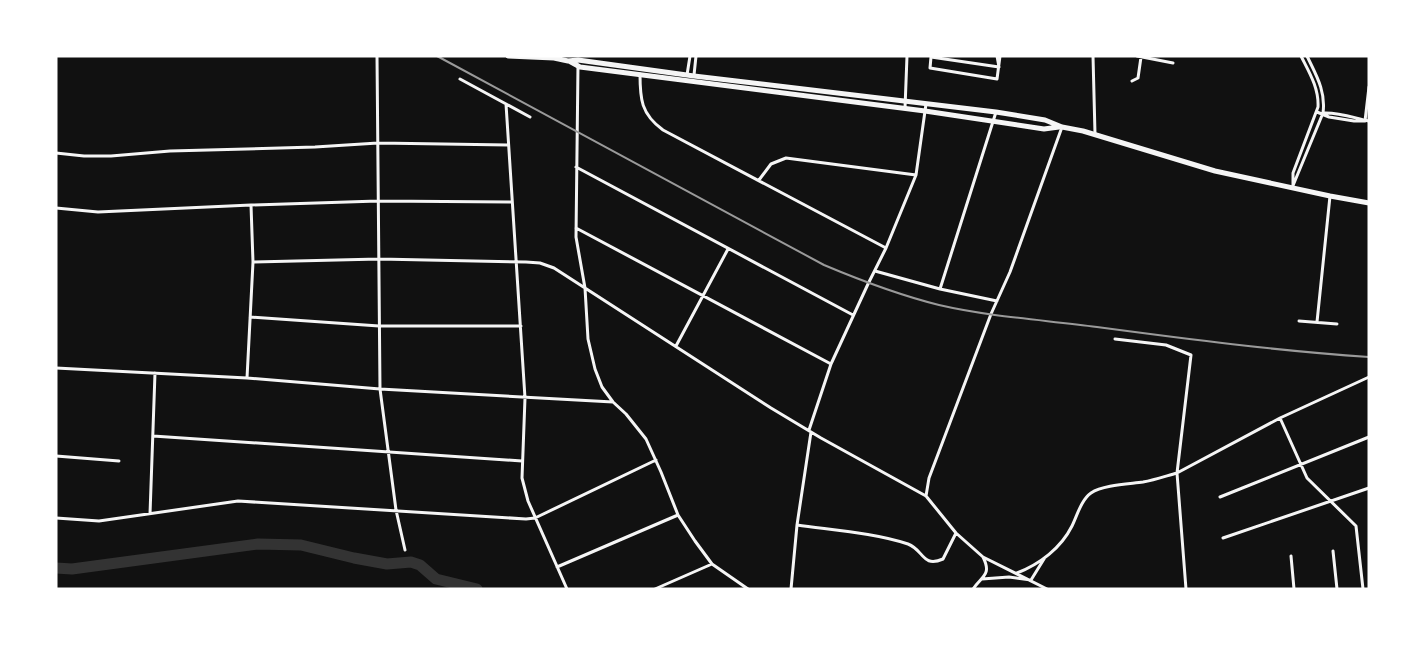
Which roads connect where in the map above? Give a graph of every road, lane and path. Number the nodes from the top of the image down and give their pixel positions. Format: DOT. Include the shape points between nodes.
graph roads {
  1 [pos="377,56"];
  2 [pos="508,56"];
  3 [pos="532,56"];
  4 [pos="690,56"];
  5 [pos="696,56"];
  6 [pos="907,56"];
  7 [pos="998,56"];
  8 [pos="1093,56"];
  9 [pos="1137,56"];
  10 [pos="1301,56"];
  11 [pos="1307,56"];
  12 [pos="1141,57"];
  13 [pos="578,60"];
  14 [pos="568,61"];
  15 [pos="1173,63"];
  16 [pos="1311,63"];
  17 [pos="1306,66"];
  18 [pos="578,67"];
  19 [pos="999,67"];
  20 [pos="640,68"];
  21 [pos="640,74"];
  22 [pos="687,76"];
  23 [pos="694,76"];
  24 [pos="460,79"];
  25 [pos="1132,81"];
  26 [pos="1369,86"];
  27 [pos="905,101"];
  28 [pos="506,104"];
  29 [pos="926,104"];
  30 [pos="905,108"];
  31 [pos="925,111"];
  32 [pos="996,112"];
  33 [pos="1317,112"];
  34 [pos="1323,113"];
  35 [pos="530,117"];
  36 [pos="994,120"];
  37 [pos="1367,121"];
  38 [pos="1062,127"];
  39 [pos="1095,134"];
  40 [pos="378,143"];
  41 [pos="508,145"];
  42 [pos="56,152"];
  43 [pos="1301,152"];
  44 [pos="1306,155"];
  45 [pos="576,167"];
  46 [pos="916,175"];
  47 [pos="759,180"];
  48 [pos="1292,188"];
  49 [pos="1330,196"];
  50 [pos="378,202"];
  51 [pos="512,202"];
  52 [pos="1369,203"];
  53 [pos="251,205"];
  54 [pos="56,208"];
  55 [pos="575,227"];
  56 [pos="886,248"];
  57 [pos="728,249"];
  58 [pos="380,259"];
  59 [pos="253,262"];
  60 [pos="517,262"];
  61 [pos="875,270"];
  62 [pos="585,288"];
  63 [pos="940,289"];
  64 [pos="703,296"];
  65 [pos="998,301"];
  66 [pos="853,315"];
  67 [pos="250,317"];
  68 [pos="1299,320"];
  69 [pos="1317,322"];
  70 [pos="1337,324"];
  71 [pos="379,326"];
  72 [pos="521,326"];
  73 [pos="1115,339"];
  74 [pos="676,346"];
  75 [pos="831,364"];
  76 [pos="56,368"];
  77 [pos="155,373"];
  78 [pos="1369,377"];
  79 [pos="247,378"];
  80 [pos="380,388"];
  81 [pos="525,398"];
  82 [pos="613,402"];
  83 [pos="1280,418"];
  84 [pos="810,431"];
  85 [pos="153,436"];
  86 [pos="1369,437"];
  87 [pos="388,452"];
  88 [pos="56,456"];
  89 [pos="656,460"];
  90 [pos="119,461"];
  91 [pos="522,461"];
  92 [pos="1301,464"];
  93 [pos="1177,473"];
  94 [pos="1369,488"];
  95 [pos="926,496"];
  96 [pos="1220,497"];
  97 [pos="1331,500"];
  98 [pos="396,510"];
  99 [pos="150,514"];
  100 [pos="678,515"];
  101 [pos="56,518"];
  102 [pos="536,518"];
  103 [pos="797,525"];
  104 [pos="956,533"];
  105 [pos="1223,538"];
  106 [pos="405,550"];
  107 [pos="1333,551"];
  108 [pos="1291,556"];
  109 [pos="983,557"];
  110 [pos="1045,557"];
  111 [pos="712,564"];
  112 [pos="557,567"];
  113 [pos="1017,573"];
  114 [pos="982,579"];
  115 [pos="1031,580"];
  116 [pos="566,589"];
  117 [pos="655,589"];
  118 [pos="748,589"];
  119 [pos="791,589"];
  120 [pos="973,589"];
  121 [pos="1047,589"];
  122 [pos="1186,589"];
  123 [pos="1294,589"];
  124 [pos="1337,589"];
  125 [pos="1363,589"];
  1 -- 40 [label="street"];
  2 -- 3 [label="main road"];
  3 -- 14 [label="main road"];
  4 -- 22 [label="street"];
  5 -- 23 [label="street"];
  6 -- 27 [label="street"];
  7 -- 19 [label="street"];
  8 -- 39 [label="street"];
  9 -- 12 [label="street"];
  10 -- 17 [label="street"];
  11 -- 16 [label="street"];
  12 -- 15 [label="street"];
  12 -- 25 [label="street" via="1138,78"];
  13 -- 14 [label="main road"];
  13 -- 18 [label="street"];
  13 -- 20 [label="main road"];
  14 -- 18 [label="main road"];
  16 -- 17 [label="street"];
  16 -- 34 [label="street" via="1324,96"];
  17 -- 33 [label="street" via="1319,99"];
  18 -- 21 [label="main road"];
  18 -- 45 [label="street"];
  19 -- 19 [label="street" via="931,57 930,68 997,79"];
  20 -- 21 [label="street"];
  20 -- 22 [label="main road"];
  21 -- 30 [label="main road"];
  21 -- 47 [label="street" via="644,108 656,125"];
  22 -- 23 [label="main road"];
  23 -- 27 [label="main road"];
  24 -- 28 [label="street"];
  26 -- 37 [label="street"];
  27 -- 29 [label="main road"];
  27 -- 30 [label="street"];
  28 -- 35 [label="street"];
  28 -- 41 [label="street"];
  29 -- 31 [label="street"];
  29 -- 32 [label="main road"];
  30 -- 31 [label="main road"];
  31 -- 36 [label="main road"];
  31 -- 46 [label="street"];
  32 -- 36 [label="street"];
  32 -- 38 [label="main road" via="1045,120"];
  33 -- 34 [label="street"];
  33 -- 43 [label="street"];
  34 -- 37 [label="street"];
  34 -- 44 [label="street"];
  36 -- 38 [label="main road" via="1044,129"];
  36 -- 63 [label="street"];
  38 -- 39 [label="main road"];
  38 -- 65 [label="street"];
  39 -- 48 [label="main road" via="1215,171"];
  40 -- 41 [label="street"];
  40 -- 42 [label="street" via="112,156"];
  40 -- 50 [label="street"];
  41 -- 51 [label="street"];
  43 -- 44 [label="street"];
  43 -- 48 [label="street"];
  44 -- 48 [label="street"];
  45 -- 55 [label="street"];
  45 -- 57 [label="street"];
  46 -- 47 [label="street" via="786,158 770,164"];
  46 -- 56 [label="street"];
  47 -- 56 [label="street"];
  48 -- 49 [label="main road"];
  49 -- 52 [label="main road"];
  49 -- 69 [label="street"];
  50 -- 51 [label="street"];
  50 -- 53 [label="street"];
  50 -- 58 [label="street"];
  51 -- 60 [label="street"];
  53 -- 54 [label="street" via="98,212"];
  53 -- 59 [label="street"];
  55 -- 62 [label="street"];
  55 -- 64 [label="street"];
  56 -- 61 [label="street"];
  57 -- 64 [label="street"];
  57 -- 66 [label="street"];
  58 -- 59 [label="street"];
  58 -- 60 [label="street"];
  58 -- 71 [label="street"];
  59 -- 67 [label="street"];
  60 -- 62 [label="street" via="540,263 554,268"];
  60 -- 72 [label="street"];
  61 -- 63 [label="street"];
  61 -- 66 [label="street"];
  62 -- 74 [label="street"];
  62 -- 82 [label="street" via="588,340 595,369"];
  63 -- 65 [label="street"];
  64 -- 74 [label="street"];
  64 -- 75 [label="street"];
  65 -- 95 [label="street" via="929,478"];
  66 -- 75 [label="street"];
  67 -- 71 [label="street"];
  67 -- 79 [label="street"];
  68 -- 69 [label="street"];
  69 -- 70 [label="street"];
  71 -- 72 [label="street"];
  71 -- 80 [label="street"];
  72 -- 81 [label="street"];
  73 -- 93 [label="street" via="1166,344 1191,355"];
  74 -- 84 [label="street"];
  75 -- 84 [label="street"];
  76 -- 77 [label="street"];
  77 -- 79 [label="street"];
  77 -- 85 [label="street"];
  78 -- 83 [label="street"];
  79 -- 80 [label="street"];
  80 -- 81 [label="street"];
  80 -- 87 [label="street"];
  81 -- 82 [label="street"];
  81 -- 91 [label="street"];
  82 -- 89 [label="street" via="639,429"];
  83 -- 92 [label="street"];
  83 -- 93 [label="street"];
  84 -- 95 [label="street"];
  84 -- 103 [label="street"];
  85 -- 87 [label="street"];
  85 -- 99 [label="street"];
  86 -- 92 [label="street"];
  87 -- 91 [label="street"];
  87 -- 98 [label="street"];
  88 -- 90 [label="street"];
  89 -- 100 [label="street"];
  89 -- 102 [label="street"];
  91 -- 102 [label="street" via="523,489"];
  92 -- 96 [label="street"];
  92 -- 97 [label="street" via="1307,478"];
  93 -- 110 [label="street" via="1091,493 1067,535"];
  93 -- 122 [label="street"];
  94 -- 97 [label="street"];
  95 -- 104 [label="street"];
  97 -- 105 [label="street"];
  97 -- 125 [label="street" via="1356,526"];
  98 -- 99 [label="street" via="238,501"];
  98 -- 102 [label="street"];
  98 -- 106 [label="street"];
  99 -- 101 [label="street" via="98,521"];
  100 -- 111 [label="street"];
  100 -- 112 [label="street"];
  102 -- 112 [label="street"];
  103 -- 104 [label="street" via="910,545 931,562 943,559"];
  103 -- 119 [label="street"];
  104 -- 109 [label="street"];
  107 -- 124 [label="street"];
  108 -- 123 [label="street"];
  109 -- 113 [label="street"];
  109 -- 114 [label="street" via="987,569"];
  110 -- 113 [label="street"];
  110 -- 115 [label="street"];
  111 -- 117 [label="street"];
  111 -- 118 [label="street"];
  112 -- 116 [label="street"];
  113 -- 115 [label="street"];
  114 -- 115 [label="street" via="1009,577"];
  114 -- 120 [label="street"];
  115 -- 121 [label="street"];
}
